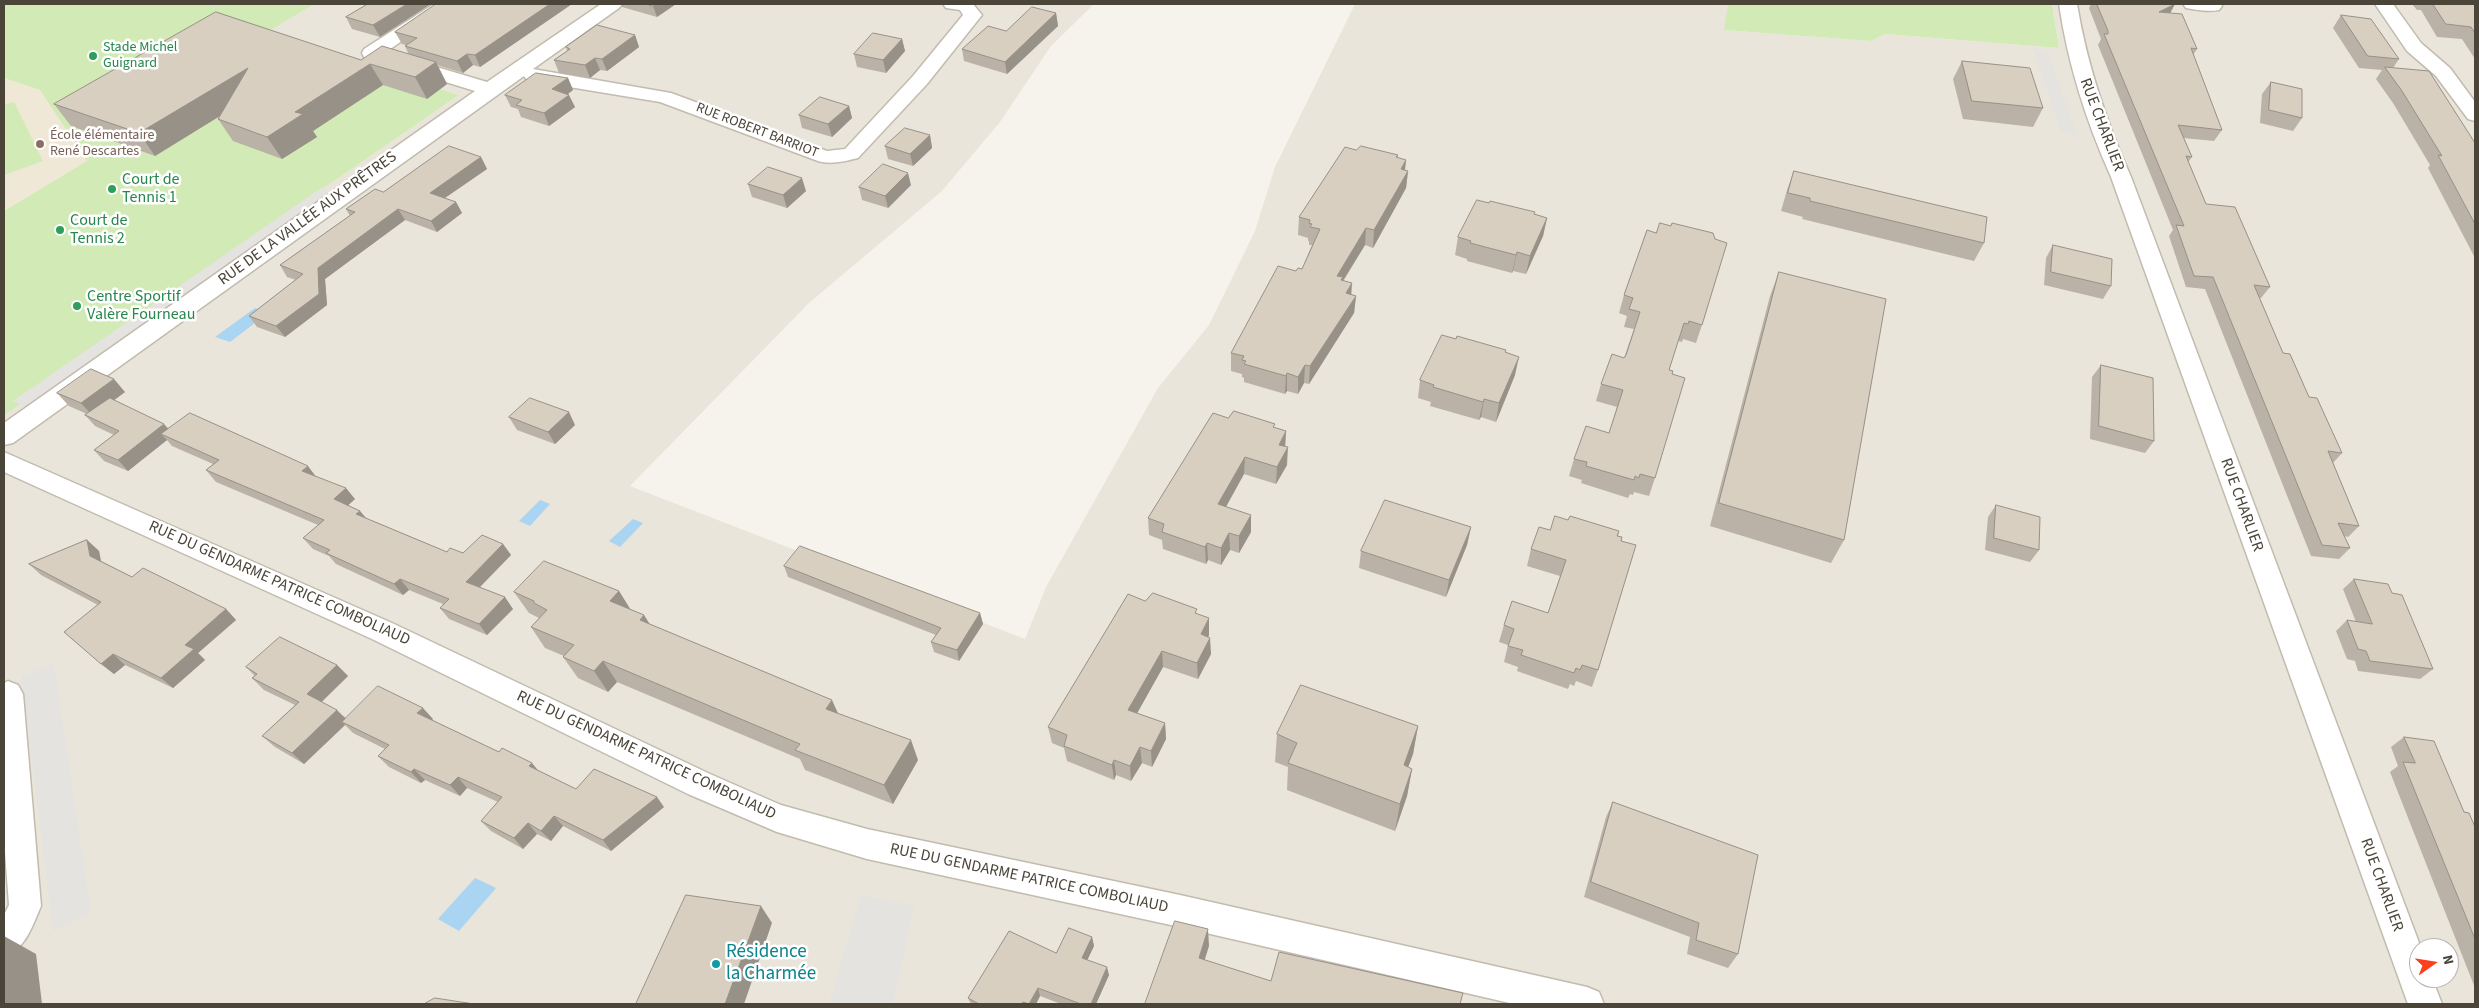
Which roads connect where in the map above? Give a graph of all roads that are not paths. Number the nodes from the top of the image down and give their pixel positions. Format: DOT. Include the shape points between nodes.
graph roads {
  1 [pos="446,4"];
  2 [pos="613,4"];
  3 [pos="952,4"];
  4 [pos="2068,4"];
  5 [pos="2192,4"];
  6 [pos="2384,4"];
  7 [pos="2213,6"];
  8 [pos="515,74"];
  9 [pos="2450,82"];
  10 [pos="2475,85"];
  11 [pos="489,89"];
  12 [pos="2475,115"];
  13 [pos="4,436"];
  14 [pos="4,461"];
  15 [pos="8,694"];
  16 [pos="4,941"];
  17 [pos="1587,1004"];
  18 [pos="2425,1004"];
  1 -- 11 [label="street" via="370,53"];
  2 -- 8 [label="street, RUE DE LA VALLÉE AUX PRÊTRES"];
  3 -- 8 [label="street, RUE ROBERT BARRIOT" via="965,5 973,15 920,80 851,154 825,157 664,97"];
  4 -- 18 [label="street, RUE CHARLIER" via="2074,48 2089,100 2128,196"];
  5 -- 7 [label="street"];
  6 -- 9 [label="street" via="2414,47"];
  8 -- 11 [label="street, RUE DE LA VALLÉE AUX PRÊTRES"];
  9 -- 10 [label="street"];
  9 -- 12 [label="street"];
  11 -- 13 [label="street, RUE DE LA VALLÉE AUX PRÊTRES"];
  14 -- 17 [label="street, RUE DU GENDARME PATRICE COMBOLIAUD" via="382,631 699,784 777,818 867,844"];
  15 -- 16 [label="street" via="25,906 16,926"];
}
